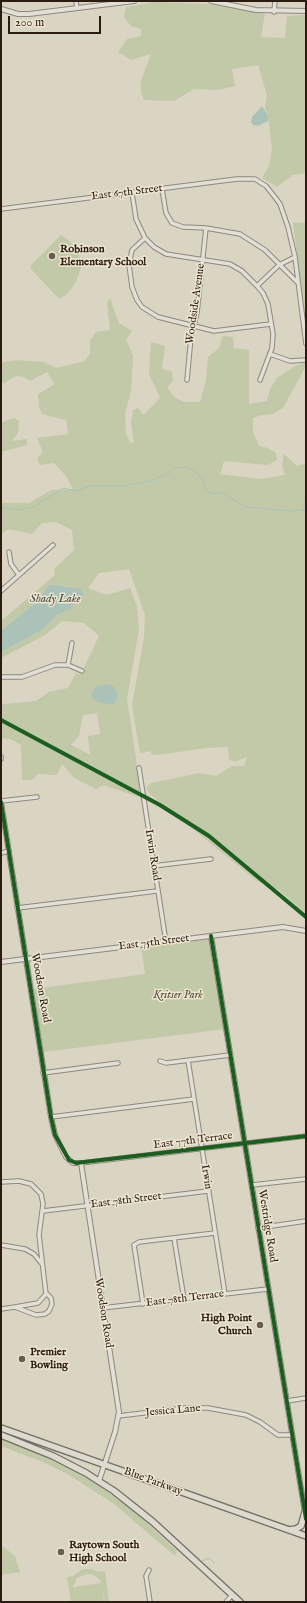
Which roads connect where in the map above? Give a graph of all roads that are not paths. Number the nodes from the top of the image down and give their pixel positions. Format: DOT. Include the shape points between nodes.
graph roads {
  1 [pos="76,1"];
  2 [pos="134,1"];
  3 [pos="211,1"];
  4 [pos="275,1"];
  5 [pos="77,8"];
  6 [pos="1,9"];
  7 [pos="306,11"];
  8 [pos="274,12"];
  9 [pos="162,189"];
  10 [pos="132,193"];
  11 [pos="1,209"];
  12 [pos="206,228"];
  13 [pos="145,238"];
  14 [pos="295,257"];
  15 [pos="202,259"];
  16 [pos="280,264"];
  17 [pos="298,283"];
  18 [pos="257,286"];
  19 [pos="272,324"];
  20 [pos="193,326"];
  21 [pos="306,344"];
  22 [pos="270,354"];
  23 [pos="306,360"];
  24 [pos="187,380"];
  25 [pos="260,380"];
  26 [pos="53,545"];
  27 [pos="9,552"];
  28 [pos="19,575"];
  29 [pos="1,591"];
  30 [pos="72,643"];
  31 [pos="68,665"];
  32 [pos="82,671"];
  33 [pos="1,677"];
  34 [pos="139,768"];
  35 [pos="37,797"];
  36 [pos="1,801"];
  37 [pos="9,851"];
  38 [pos="1,853"];
  39 [pos="211,859"];
  40 [pos="153,866"];
  41 [pos="157,891"];
  42 [pos="17,908"];
  43 [pos="306,931"];
  44 [pos="211,936"];
  45 [pos="166,942"];
  46 [pos="25,959"];
  47 [pos="1,962"];
  48 [pos="230,1055"];
  49 [pos="188,1060"];
  50 [pos="160,1061"];
  51 [pos="118,1063"];
  52 [pos="43,1072"];
  53 [pos="194,1099"];
  54 [pos="51,1117"];
  55 [pos="306,1136"];
  56 [pos="245,1144"];
  57 [pos="202,1149"];
  58 [pos="81,1163"];
  59 [pos="306,1179"];
  60 [pos="1,1182"];
  61 [pos="252,1185"];
  62 [pos="208,1191"];
  63 [pos="87,1206"];
  64 [pos="43,1211"];
  65 [pos="306,1221"];
  66 [pos="258,1228"];
  67 [pos="215,1233"];
  68 [pos="174,1238"];
  69 [pos="1,1245"];
  70 [pos="42,1264"];
  71 [pos="268,1289"];
  72 [pos="46,1293"];
  73 [pos="225,1294"];
  74 [pos="184,1299"];
  75 [pos="143,1304"];
  76 [pos="15,1307"];
  77 [pos="102,1308"];
  78 [pos="1,1309"];
  79 [pos="306,1398"];
  80 [pos="287,1400"];
  81 [pos="118,1416"];
  82 [pos="1,1428"];
  83 [pos="1,1435"];
  84 [pos="292,1435"];
  85 [pos="104,1465"];
  86 [pos="99,1481"];
  87 [pos="305,1512"];
  88 [pos="306,1519"];
  89 [pos="288,1530"];
  90 [pos="306,1536"];
  91 [pos="149,1570"];
  92 [pos="232,1595"];
  93 [pos="150,1602"];
  94 [pos="226,1602"];
  95 [pos="240,1602"];
  1 -- 5 [label="street"];
  2 -- 5 [label="street"];
  3 -- 8 [label="street"];
  4 -- 8 [label="street"];
  5 -- 6 [label="street" via="29,14"];
  7 -- 8 [label="street"];
  9 -- 10 [label="street, East 67th Street"];
  9 -- 12 [label="street" via="166,213 172,223 183,228"];
  9 -- 14 [label="street, East 67th Street" via="237,178 253,179 266,186 280,204"];
  10 -- 11 [label="street, East 67th Street"];
  10 -- 13 [label="street" via="136,219"];
  12 -- 15 [label="street, Woodside Avenue"];
  12 -- 16 [label="street" via="244,236 258,244"];
  13 -- 15 [label="street" via="166,254"];
  13 -- 20 [label="street" via="136,246 130,257 132,287 137,300 154,315"];
  14 -- 16 [label="street"];
  14 -- 17 [label="street"];
  15 -- 18 [label="street" via="233,265"];
  15 -- 20 [label="street, Woodside Avenue" via="197,313"];
  16 -- 17 [label="street"];
  16 -- 18 [label="street"];
  17 -- 21 [label="street"];
  18 -- 19 [label="street" via="266,298"];
  19 -- 20 [label="street" via="214,331"];
  19 -- 22 [label="street" via="273,340"];
  20 -- 24 [label="street, Woodside Avenue"];
  22 -- 23 [label="street" via="290,361"];
  22 -- 25 [label="street"];
  26 -- 28 [label="street"];
  27 -- 28 [label="street" via="12,564"];
  28 -- 29 [label="street"];
  30 -- 31 [label="street"];
  31 -- 32 [label="street"];
  31 -- 33 [label="street" via="49,666 22,677"];
  34 -- 40 [label="street, Irwin Road"];
  35 -- 36 [label="street"];
  36 -- 37 [label="street, Woodson Road"];
  37 -- 38 [label="street"];
  37 -- 42 [label="street, Woodson Road"];
  39 -- 40 [label="street"];
  40 -- 41 [label="street, Irwin Road"];
  41 -- 42 [label="street"];
  41 -- 45 [label="street, Irwin Road"];
  42 -- 46 [label="street, Woodson Road"];
  43 -- 44 [label="street, East 75th Street" via="283,928"];
  44 -- 45 [label="street, East 75th Street"];
  44 -- 48 [label="street, Westridge Road"];
  45 -- 46 [label="street, East 75th Street"];
  46 -- 47 [label="street, East 75th Street"];
  46 -- 52 [label="street, Woodson Road"];
  48 -- 49 [label="street"];
  48 -- 56 [label="street, Westridge Road"];
  49 -- 50 [label="street" via="166,1063"];
  49 -- 53 [label="street, Irwin"];
  51 -- 52 [label="street"];
  52 -- 54 [label="street, Woodson Road"];
  53 -- 54 [label="street"];
  53 -- 57 [label="street, Irwin"];
  54 -- 58 [label="street, Woodson Road" via="55,1135 66,1157 73,1163"];
  55 -- 56 [label="street, East 77th Terrace"];
  56 -- 57 [label="street, East 77th Terrace"];
  56 -- 61 [label="street, Westridge Road"];
  57 -- 58 [label="street, East 77th Terrace"];
  57 -- 62 [label="street, Irwin"];
  58 -- 63 [label="street, Woodson Road"];
  59 -- 61 [label="street"];
  60 -- 64 [label="street" via="23,1181 31,1184 38,1190"];
  61 -- 66 [label="street, Westridge Road"];
  62 -- 63 [label="street, East 78th Street"];
  62 -- 67 [label="street, Irwin"];
  63 -- 64 [label="street, East 78th Street"];
  63 -- 77 [label="street, Woodson Road"];
  64 -- 70 [label="street" via="39,1235"];
  65 -- 66 [label="street"];
  66 -- 71 [label="street, Westridge Road"];
  67 -- 68 [label="street"];
  67 -- 73 [label="street, Irwin"];
  68 -- 74 [label="street"];
  68 -- 75 [label="street" via="138,1242 134,1245"];
  69 -- 70 [label="street" via="25,1249 34,1254"];
  70 -- 72 [label="street"];
  71 -- 73 [label="street, East 78th Terrace"];
  71 -- 80 [label="street, Westridge Road"];
  72 -- 76 [label="street" via="44,1299 38,1303"];
  72 -- 76 [label="street" via="52,1304 45,1314 36,1315"];
  73 -- 74 [label="street, East 78th Terrace"];
  74 -- 75 [label="street, East 78th Terrace"];
  75 -- 77 [label="street, East 78th Terrace"];
  76 -- 78 [label="street"];
  77 -- 81 [label="street, Woodson Road"];
  79 -- 80 [label="street"];
  80 -- 84 [label="street, Westridge Road"];
  81 -- 84 [label="street, Jessica Lane" via="208,1408 246,1415 278,1435"];
  81 -- 85 [label="street, Woodson Road"];
  82 -- 85 [label="highway, Blue Parkway"];
  83 -- 86 [label="highway, Blue Parkway" via="53,1456"];
  84 -- 87 [label="street, Westridge Road"];
  85 -- 86 [label="street, Woodson Road"];
  85 -- 89 [label="highway, Blue Parkway"];
  86 -- 92 [label="highway, Blue Parkway" via="138,1510"];
  87 -- 88 [label="street, Westridge Road"];
  87 -- 89 [label="highway" via="301,1526"];
  89 -- 90 [label="highway, Blue Parkway"];
  91 -- 93 [label="street" via="146,1576"];
  92 -- 94 [label="street"];
  92 -- 95 [label="highway, Blue Parkway"];
}
